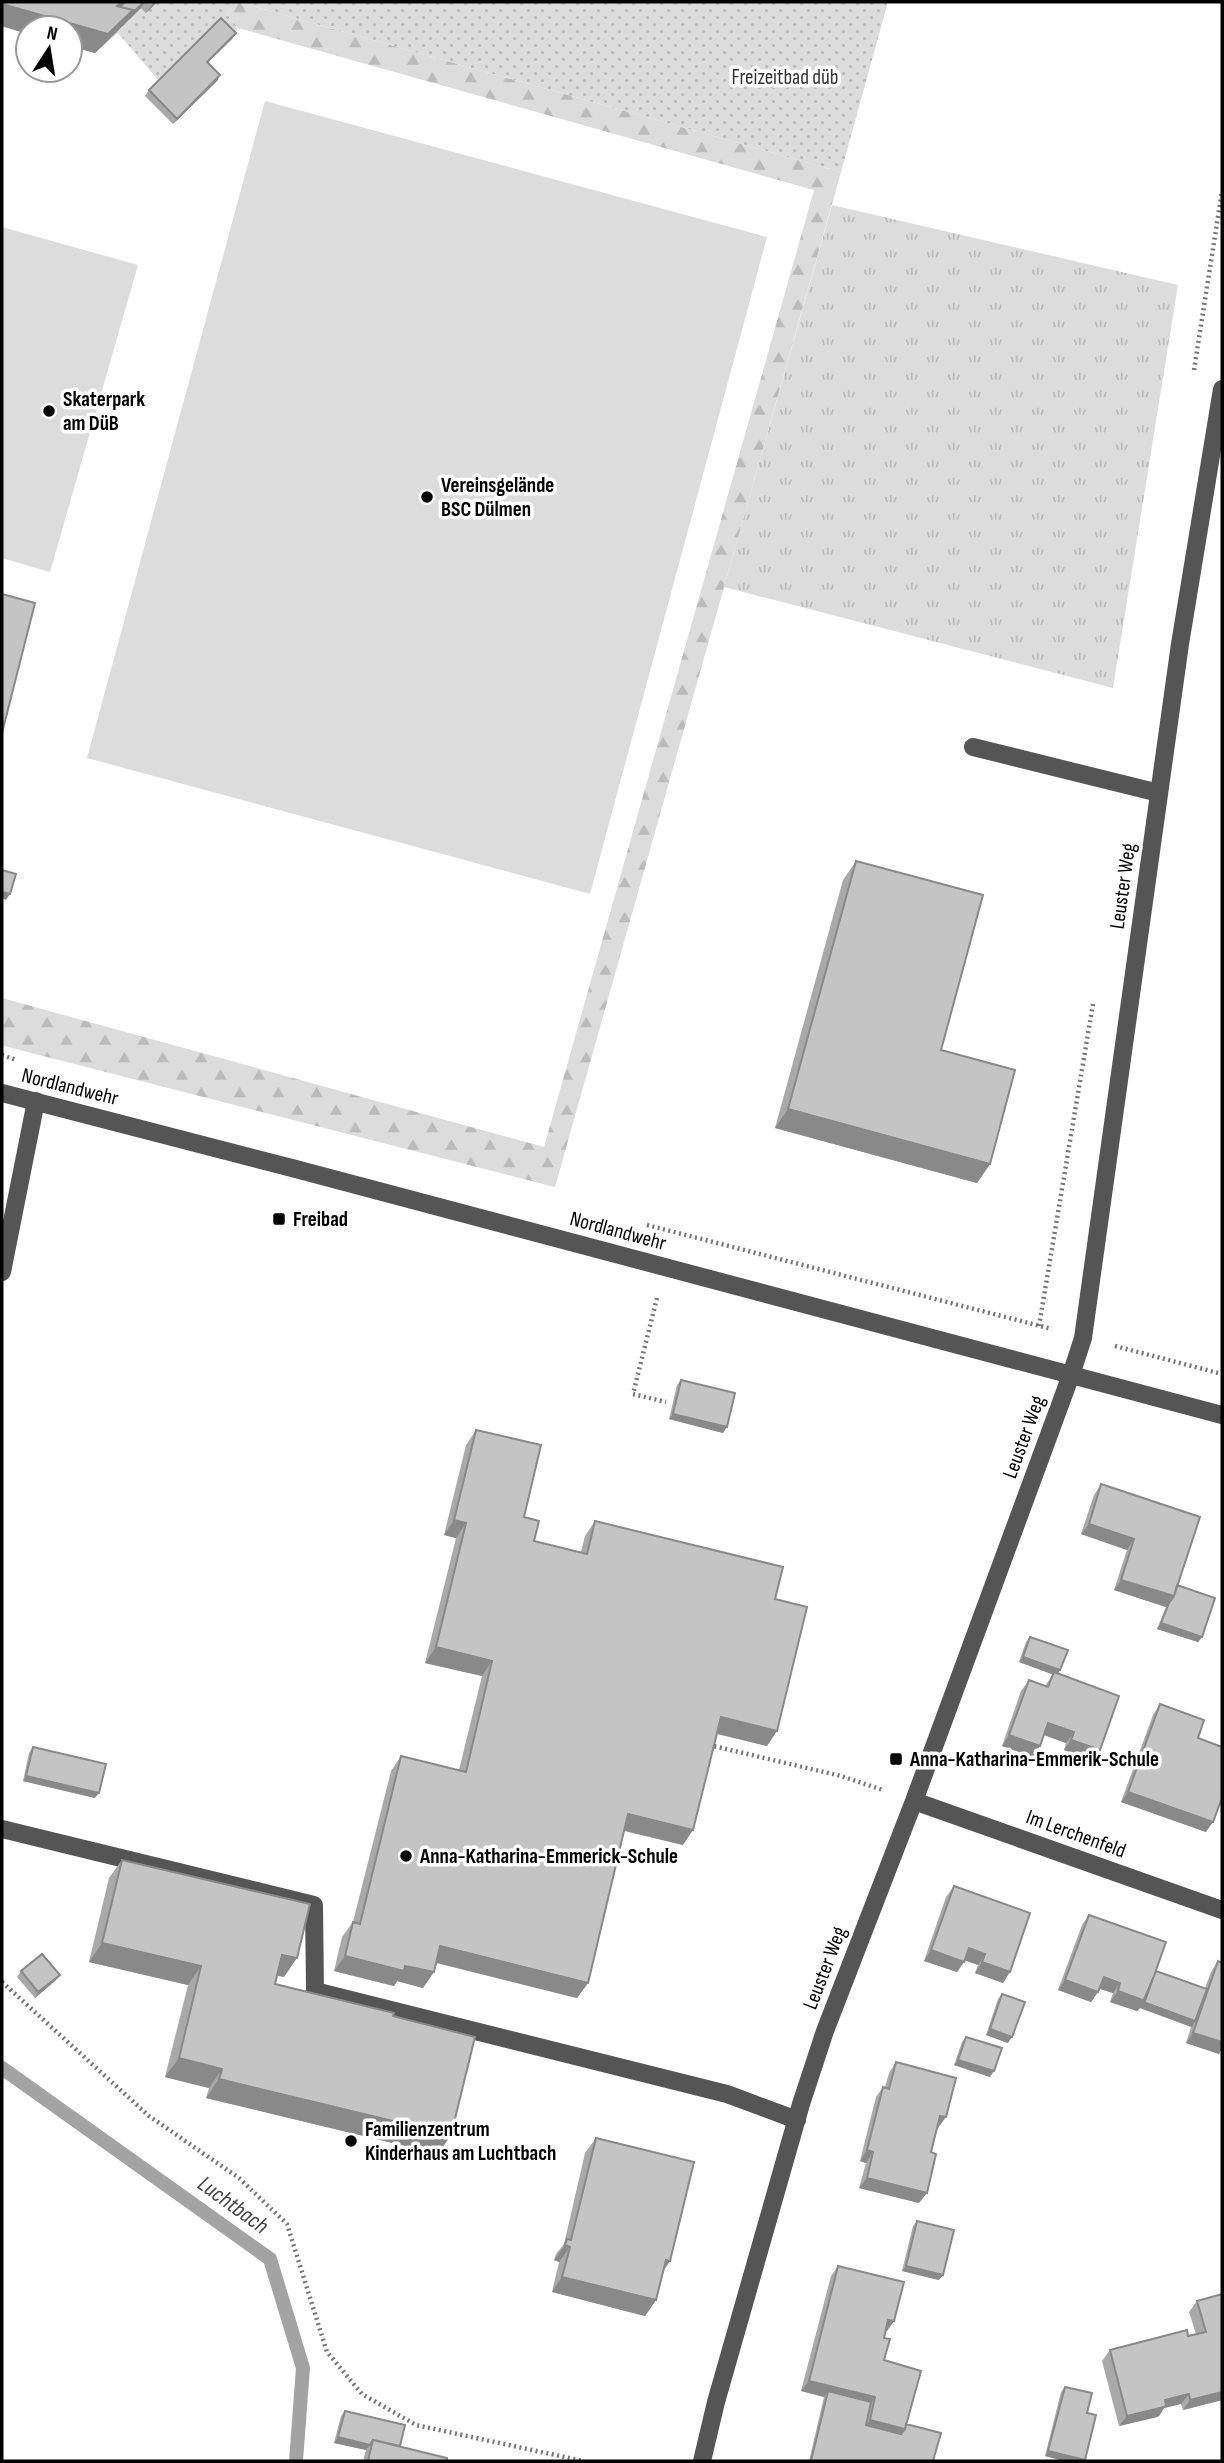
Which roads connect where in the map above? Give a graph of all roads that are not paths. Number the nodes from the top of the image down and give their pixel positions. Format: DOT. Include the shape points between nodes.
graph roads {
  1 [pos="1222,389"];
  2 [pos="973,747"];
  3 [pos="1158,793"];
  4 [pos="2,1093"];
  5 [pos="36,1101"];
  6 [pos="2,1272"];
  7 [pos="1071,1375"];
  8 [pos="1222,1415"];
  9 [pos="914,1801"];
  10 [pos="2,1829"];
  11 [pos="1222,1910"];
  12 [pos="797,2120"];
  13 [pos="702,2461"];
  1 -- 3 [label="street, Leuster Weg"];
  2 -- 3 [label="street"];
  3 -- 7 [label="street, Leuster Weg" via="1083,1338"];
  4 -- 5 [label="street, Nordlandwehr"];
  5 -- 6 [label="street"];
  5 -- 7 [label="street, Nordlandwehr"];
  7 -- 8 [label="street, Nordlandwehr"];
  7 -- 9 [label="street, Leuster Weg"];
  9 -- 11 [label="street, Im Lerchenfeld"];
  9 -- 12 [label="street, Leuster Weg" via="825,2031"];
  10 -- 12 [label="street" via="314,1905 315,1991 727,2094"];
  12 -- 13 [label="street, Leuster Weg"];
}
